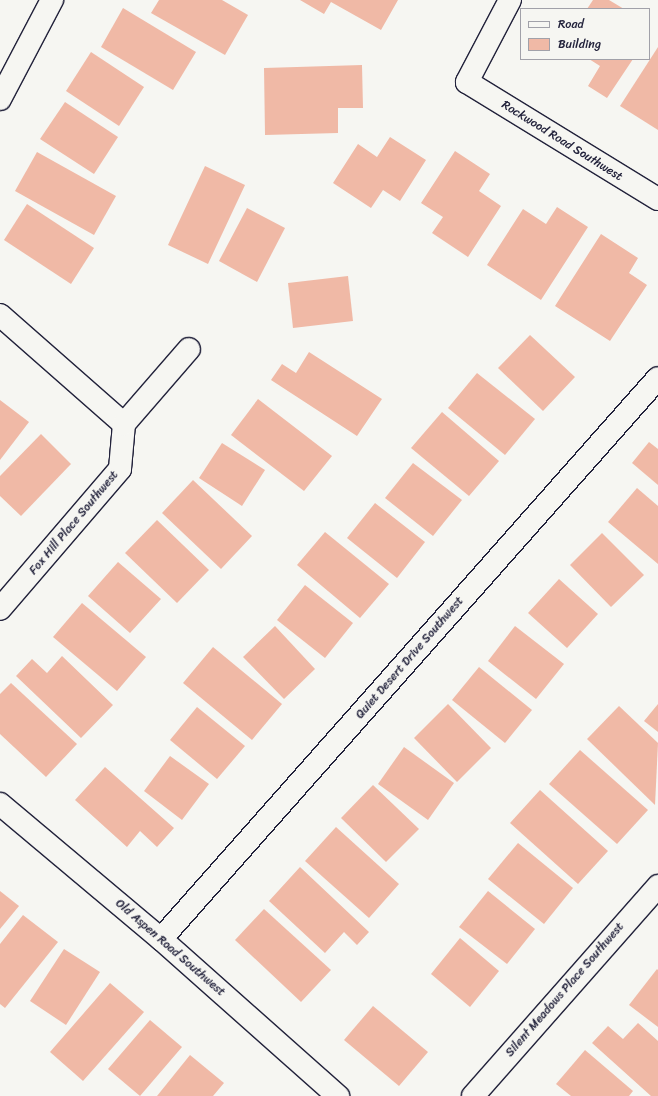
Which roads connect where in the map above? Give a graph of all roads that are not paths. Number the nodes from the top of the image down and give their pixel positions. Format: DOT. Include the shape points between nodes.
graph roads {
  1 [pos="52,0"];
  2 [pos="510,0"];
  3 [pos="0,99"];
  4 [pos="658,199"];
  5 [pos="0,315"];
  6 [pos="189,349"];
  7 [pos="658,378"];
  8 [pos="124,424"];
  9 [pos="0,609"];
  10 [pos="0,804"];
  11 [pos="658,886"];
  12 [pos="161,939"];
  13 [pos="338,1096"];
  14 [pos="473,1096"];
  1 -- 3 [label="street"];
  2 -- 4 [label="street, Rockwood Road Southwest" via="467,82"];
  5 -- 8 [label="street"];
  6 -- 8 [label="street"];
  7 -- 12 [label="street, Quiet Desert Drive Southwest"];
  8 -- 9 [label="street, Fox Hill Place Southwest" via="120,469"];
  10 -- 12 [label="street, Old Aspen Road Southwest"];
  11 -- 14 [label="street, Silent Meadows Place Southwest"];
  12 -- 13 [label="street, Old Aspen Road Southwest"];
}
